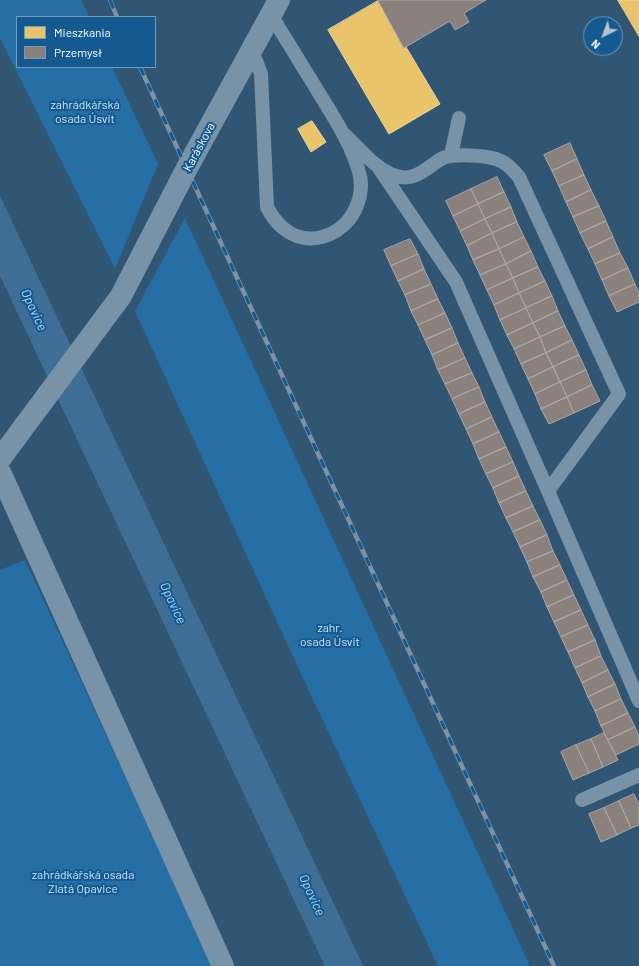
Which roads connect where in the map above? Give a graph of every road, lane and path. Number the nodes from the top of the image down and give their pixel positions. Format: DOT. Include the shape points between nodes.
graph roads {
  1 [pos="275,8"];
  2 [pos="252,50"];
  3 [pos="459,118"];
  4 [pos="344,134"];
  5 [pos="451,155"];
  6 [pos="379,168"];
  7 [pos="0,459"];
  8 [pos="0,472"];
  9 [pos="548,491"];
  10 [pos="639,701"];
  11 [pos="639,775"];
  12 [pos="582,800"];
  13 [pos="223,966"];
  1 -- 2 [label="street, Karáskova"];
  1 -- 4 [label="lane"];
  2 -- 4 [label="lane" via="261,74 266,207 284,230 310,238 325,237 344,226 352,215 362,189 359,172"];
  2 -- 7 [label="street, Karáskova" via="121,296"];
  3 -- 5 [label="lane"];
  4 -- 6 [label="lane"];
  5 -- 6 [label="lane" via="420,174 410,177 397,176"];
  5 -- 9 [label="lane" via="492,157 502,161 519,177 619,394"];
  6 -- 9 [label="lane" via="456,282"];
  8 -- 13 [label="street"];
  9 -- 10 [label="lane"];
  11 -- 12 [label="lane"];
}
